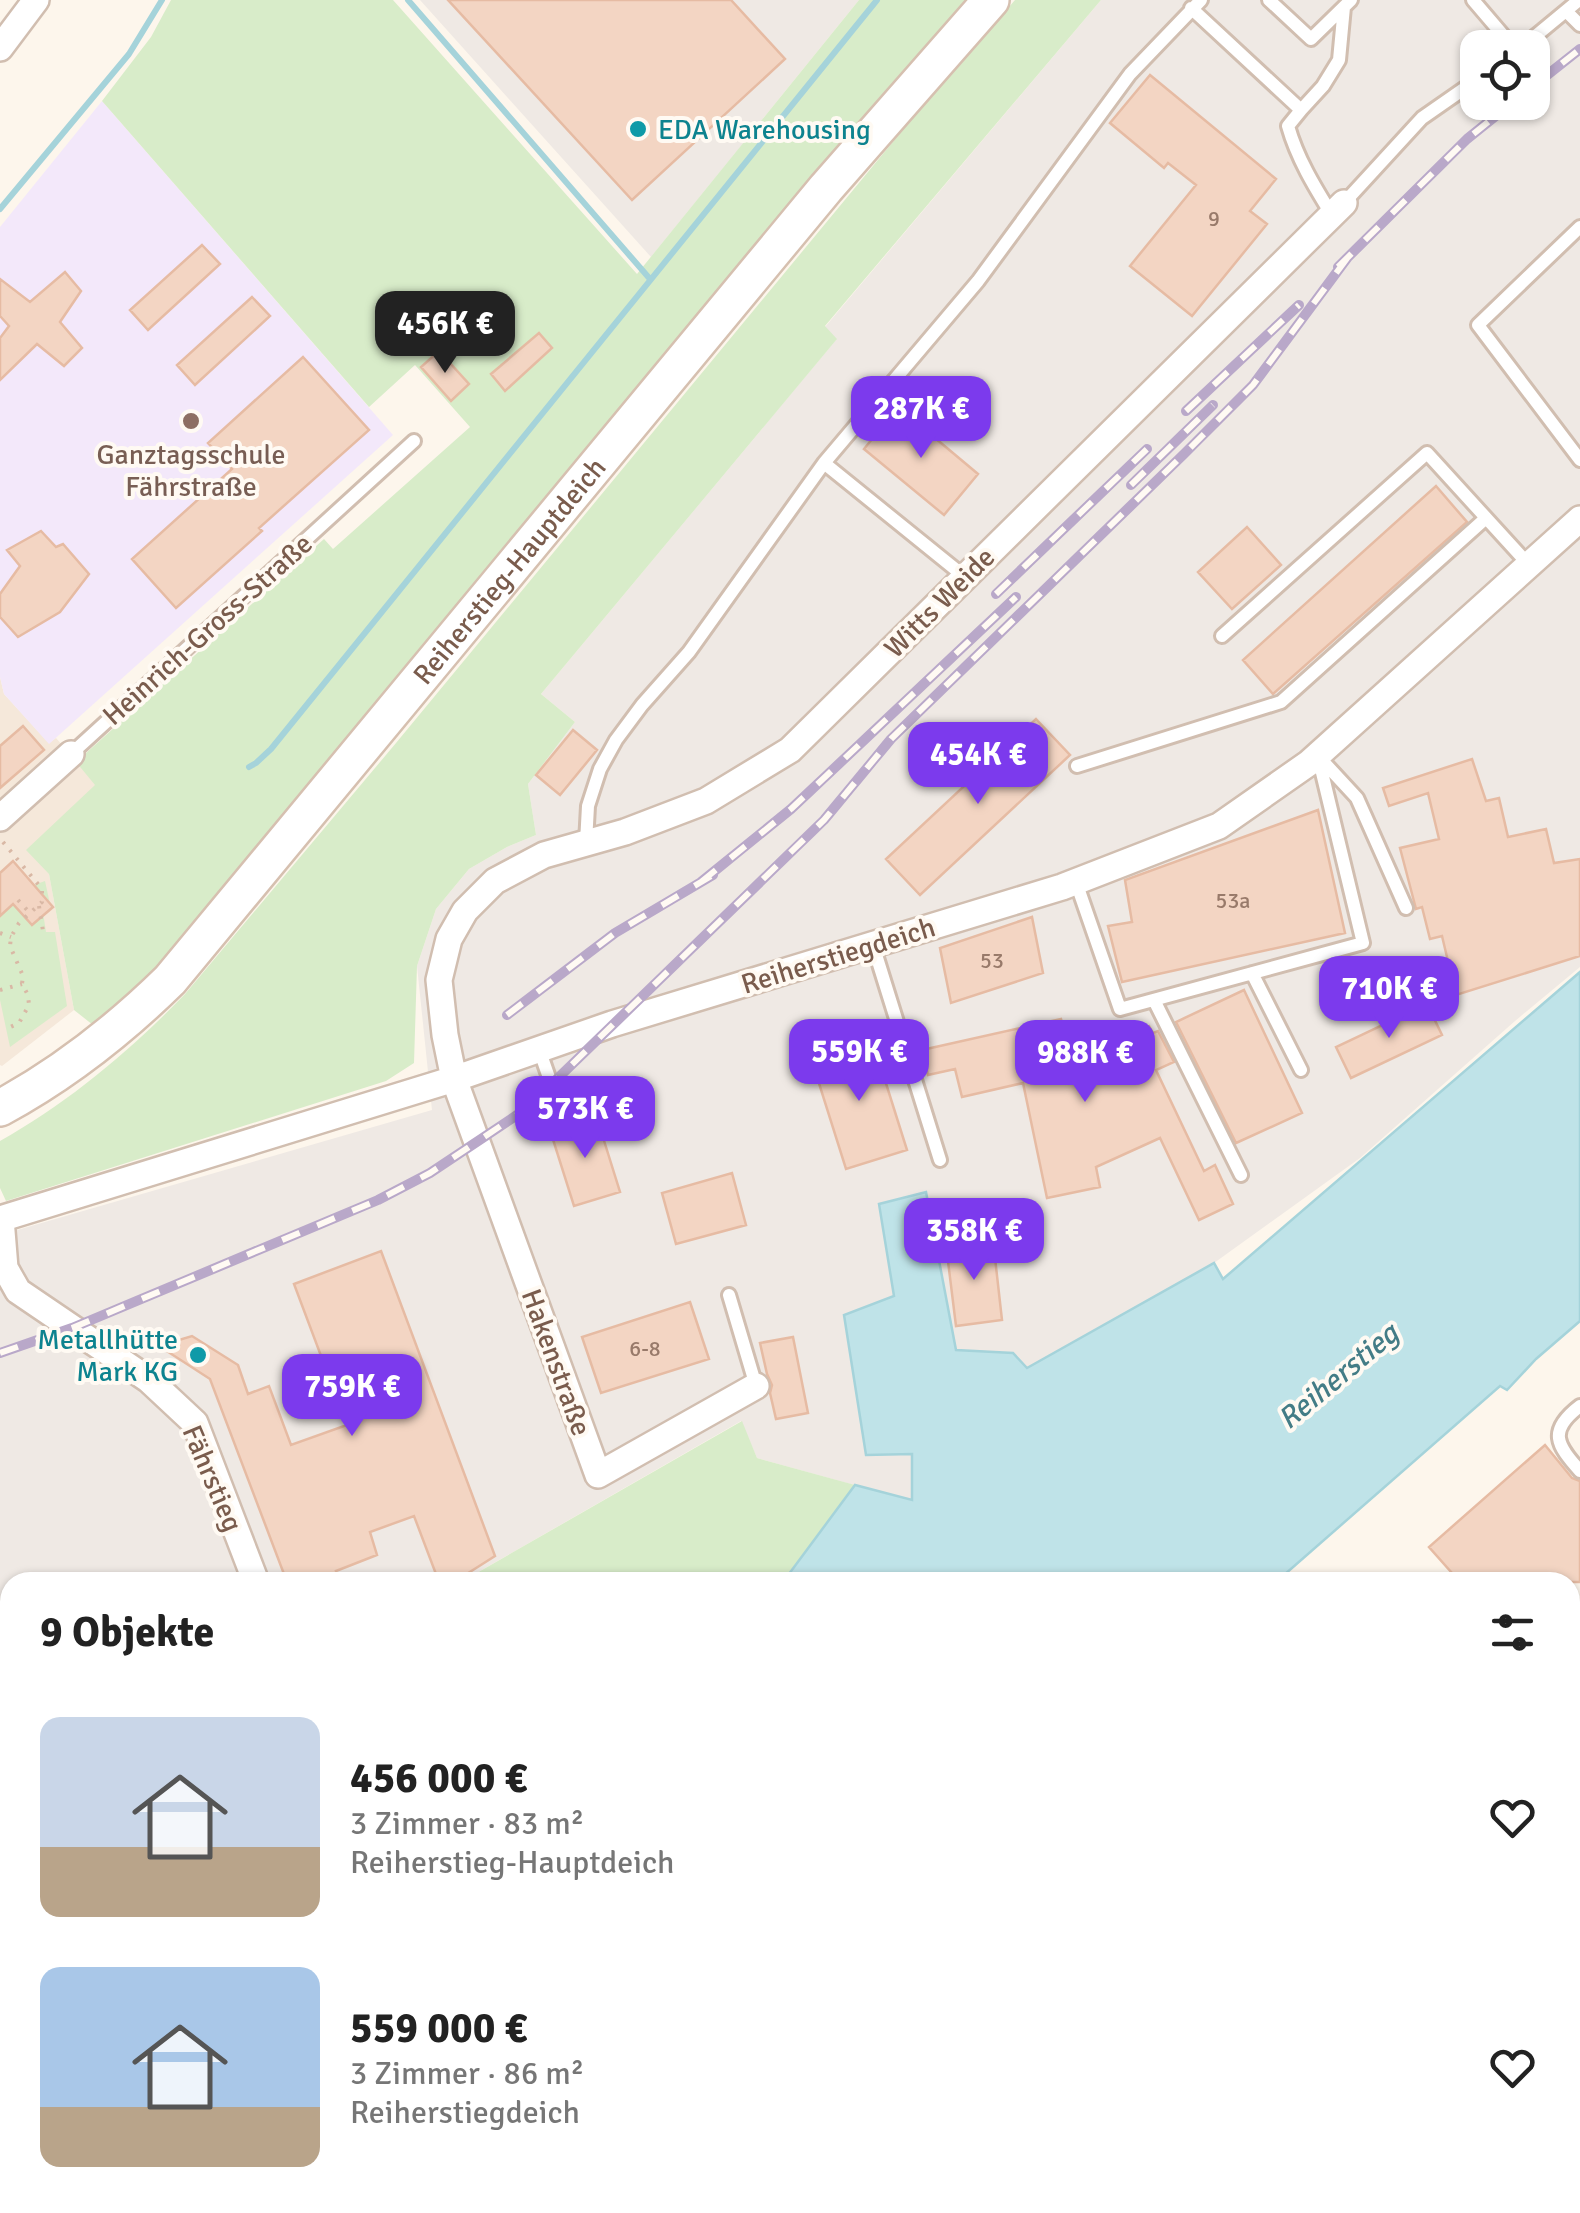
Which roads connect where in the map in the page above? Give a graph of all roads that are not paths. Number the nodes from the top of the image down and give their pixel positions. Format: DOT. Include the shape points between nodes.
graph roads {
  1 [pos="36,0"];
  2 [pos="991,0"];
  3 [pos="1269,0"];
  4 [pos="1474,0"];
  5 [pos="1579,0"];
  6 [pos="1196,4"];
  7 [pos="1348,4"];
  8 [pos="1566,11"];
  9 [pos="1580,25"];
  10 [pos="1499,30"];
  11 [pos="1543,30"];
  12 [pos="0,48"];
  13 [pos="1460,92"];
  14 [pos="1301,110"];
  15 [pos="1338,209"];
  16 [pos="1580,227"];
  17 [pos="414,441"];
  18 [pos="1580,460"];
  19 [pos="824,463"];
  20 [pos="1486,518"];
  21 [pos="1580,519"];
  22 [pos="1529,565"];
  23 [pos="965,577"];
  24 [pos="1222,636"];
  25 [pos="70,754"];
  26 [pos="1318,756"];
  27 [pos="1078,766"];
  28 [pos="0,818"];
  29 [pos="586,842"];
  30 [pos="1076,882"];
  31 [pos="1406,908"];
  32 [pos="873,945"];
  33 [pos="1252,973"];
  34 [pos="1154,1000"];
  35 [pos="539,1050"];
  36 [pos="1301,1070"];
  37 [pos="454,1079"];
  38 [pos="0,1108"];
  39 [pos="561,1112"];
  40 [pos="940,1160"];
  41 [pos="1241,1175"];
  42 [pos="0,1219"];
  43 [pos="729,1295"];
  44 [pos="756,1386"];
  45 [pos="1580,1406"];
  46 [pos="1580,1471"];
  47 [pos="252,1572"];
  1 -- 12 [label="street"];
  2 -- 38 [label="main road, Reiherstieg-Hauptdeich" via="826,188 170,980 62,1072"];
  3 -- 7 [label="lane" via="1312,39"];
  4 -- 10 [label="lane"];
  5 -- 8 [label="lane"];
  6 -- 14 [label="lane"];
  6 -- 19 [label="lane" via="1130,74 978,281"];
  7 -- 14 [label="lane" via="1338,60"];
  8 -- 9 [label="lane"];
  8 -- 11 [label="lane"];
  13 -- 15 [label="lane, Witts Weide" via="1422,118"];
  14 -- 15 [label="lane" via="1288,126 1292,144"];
  15 -- 23 [label="street, Witts Weide"];
  16 -- 18 [label="lane" via="1478,325"];
  17 -- 25 [label="lane, Heinrich-Gross-Straße"];
  19 -- 23 [label="lane"];
  19 -- 29 [label="lane" via="689,652 616,740 588,806"];
  20 -- 22 [label="lane"];
  20 -- 24 [label="lane" via="1426,453"];
  20 -- 27 [label="lane" via="1281,702"];
  21 -- 22 [label="street, Reiherstiegdeich"];
  22 -- 26 [label="street, Reiherstiegdeich"];
  23 -- 29 [label="street, Witts Weide" via="790,750 706,801"];
  25 -- 28 [label="street, Heinrich-Gross-Straße"];
  26 -- 30 [label="street, Reiherstiegdeich" via="1219,826"];
  26 -- 31 [label="lane" via="1356,798"];
  26 -- 33 [label="lane" via="1363,943"];
  29 -- 37 [label="street, Witts Weide" via="511,872 465,910 439,980"];
  30 -- 32 [label="street, Reiherstiegdeich"];
  30 -- 34 [label="lane" via="1120,1009"];
  32 -- 35 [label="street, Reiherstiegdeich"];
  32 -- 40 [label="lane"];
  33 -- 34 [label="lane"];
  33 -- 36 [label="lane"];
  34 -- 41 [label="lane"];
  35 -- 37 [label="street, Reiherstiegdeich"];
  35 -- 39 [label="lane"];
  37 -- 42 [label="street, Reiherstiegdeich"];
  37 -- 44 [label="street, Hakenstraße" via="598,1476"];
  42 -- 47 [label="street, Fährstieg" via="6,1268 18,1291 150,1380 195,1423"];
  43 -- 44 [label="lane"];
  45 -- 46 [label="lane" via="1559,1430 1560,1448"];
}
